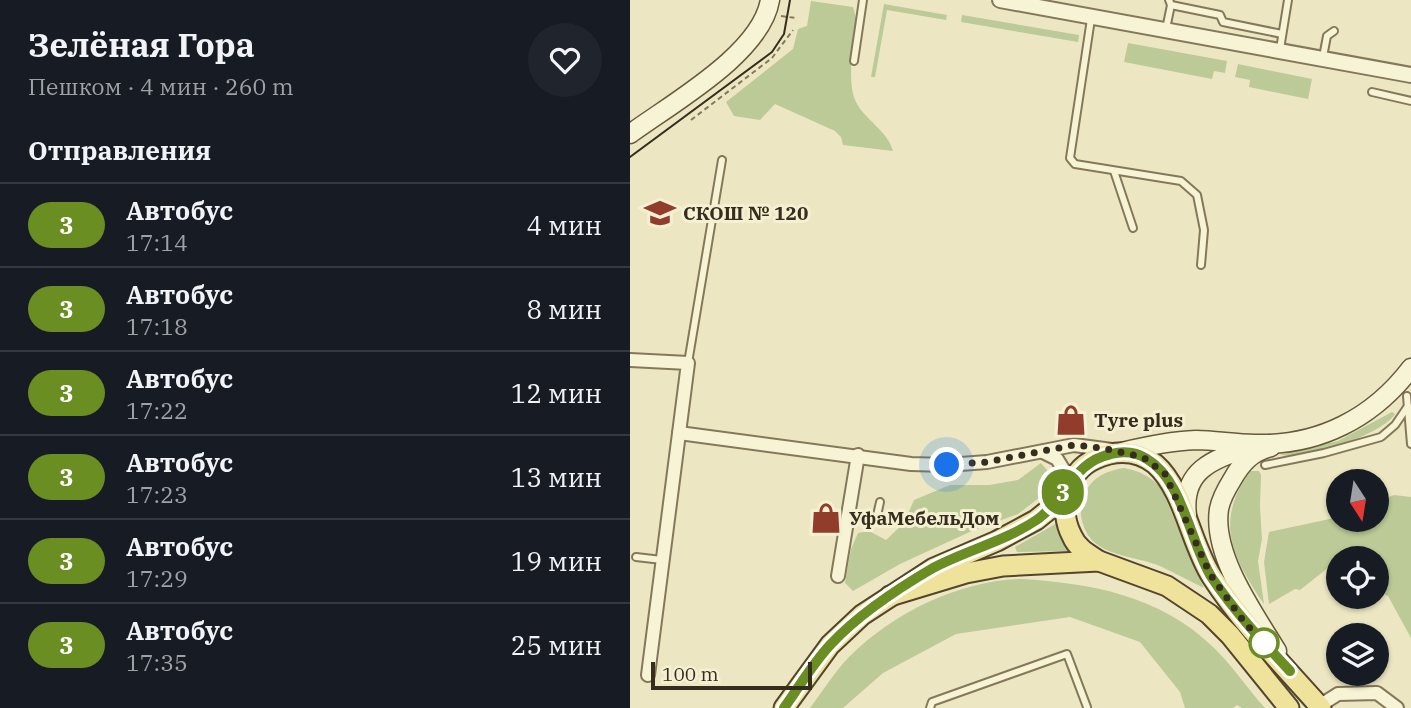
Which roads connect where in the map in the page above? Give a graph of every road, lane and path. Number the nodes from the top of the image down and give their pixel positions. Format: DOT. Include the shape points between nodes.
graph roads {
  1 [pos="770,0"];
  2 [pos="863,0"];
  3 [pos="1000,0"];
  4 [pos="1289,0"];
  5 [pos="1170,2"];
  6 [pos="1029,3"];
  7 [pos="781,16"];
  8 [pos="1091,17"];
  9 [pos="796,18"];
  10 [pos="793,30"];
  11 [pos="1165,30"];
  12 [pos="1334,31"];
  13 [pos="1282,34"];
  14 [pos="1279,51"];
  15 [pos="1323,59"];
  16 [pos="854,61"];
  17 [pos="1411,75"];
  18 [pos="1372,92"];
  19 [pos="1411,101"];
  20 [pos="691,120"];
  21 [pos="630,134"];
  22 [pos="722,160"];
  23 [pos="1114,171"];
  24 [pos="1133,229"];
  25 [pos="1200,265"];
  26 [pos="630,360"];
  27 [pos="688,363"];
  28 [pos="1411,368"];
  29 [pos="1404,394"];
  30 [pos="1408,406"];
  31 [pos="679,433"];
  32 [pos="1293,442"];
  33 [pos="1257,444"];
  34 [pos="1411,444"];
  35 [pos="1043,452"];
  36 [pos="1122,452"];
  37 [pos="858,455"];
  38 [pos="1265,466"];
  39 [pos="1071,482"];
  40 [pos="880,502"];
  41 [pos="848,515"];
  42 [pos="1188,527"];
  43 [pos="636,557"];
  44 [pos="663,560"];
  45 [pos="1099,561"];
  46 [pos="838,576"];
  47 [pos="890,596"];
  48 [pos="1290,671"];
  49 [pos="648,675"];
  50 [pos="1087,707"];
  51 [pos="1320,707"];
  52 [pos="784,708"];
  53 [pos="930,708"];
  54 [pos="1289,708"];
  55 [pos="1397,708"];
  1 -- 21 [label="main road" via="759,28 725,66"];
  2 -- 16 [label="lane"];
  3 -- 6 [label="street"];
  4 -- 13 [label="lane"];
  5 -- 11 [label="lane"];
  5 -- 13 [label="lane" via="1220,15 1223,22"];
  6 -- 8 [label="street"];
  7 -- 9 [label="path"];
  8 -- 11 [label="street"];
  8 -- 23 [label="lane" via="1070,158 1075,164"];
  10 -- 20 [label="path" via="772,58"];
  11 -- 14 [label="street"];
  12 -- 15 [label="lane" via="1327,36"];
  13 -- 14 [label="lane"];
  14 -- 15 [label="street"];
  15 -- 17 [label="street"];
  18 -- 19 [label="lane"];
  22 -- 27 [label="lane"];
  23 -- 24 [label="lane"];
  23 -- 25 [label="lane" via="1181,181 1197,195 1204,230"];
  26 -- 27 [label="street"];
  27 -- 31 [label="street"];
  28 -- 29 [label="main road"];
  29 -- 30 [label="lane"];
  29 -- 32 [label="main road" via="1341,428"];
  30 -- 34 [label="lane"];
  30 -- 38 [label="lane" via="1381,437"];
  31 -- 37 [label="street"];
  31 -- 44 [label="street"];
  32 -- 33 [label="main road"];
  32 -- 48 [label="main road" via="1254,452 1244,461 1228,485 1218,522 1224,553"];
  33 -- 36 [label="main road" via="1197,440"];
  33 -- 42 [label="main road" via="1200,469 1188,489"];
  35 -- 36 [label="street" via="1074,445"];
  35 -- 37 [label="street" via="947,465"];
  35 -- 39 [label="street" via="1057,459"];
  36 -- 39 [label="main road" via="1087,463"];
  36 -- 42 [label="main road" via="1143,457 1165,474"];
  37 -- 41 [label="street"];
  39 -- 45 [label="main road" via="1065,519 1077,544"];
  39 -- 47 [label="main road" via="1036,520 934,568"];
  40 -- 41 [label="lane" via="876,520"];
  41 -- 46 [label="street"];
  42 -- 48 [label="main road" via="1226,597"];
  43 -- 44 [label="lane"];
  44 -- 49 [label="street"];
  45 -- 47 [label="main road" via="1003,566"];
  45 -- 54 [label="main road" via="1149,578 1194,602 1230,635"];
  47 -- 52 [label="main road" via="830,645"];
  48 -- 51 [label="main road"];
  50 -- 53 [label="lane" via="1067,654 932,702"];
  51 -- 55 [label="street" via="1338,694 1377,693"];
}
